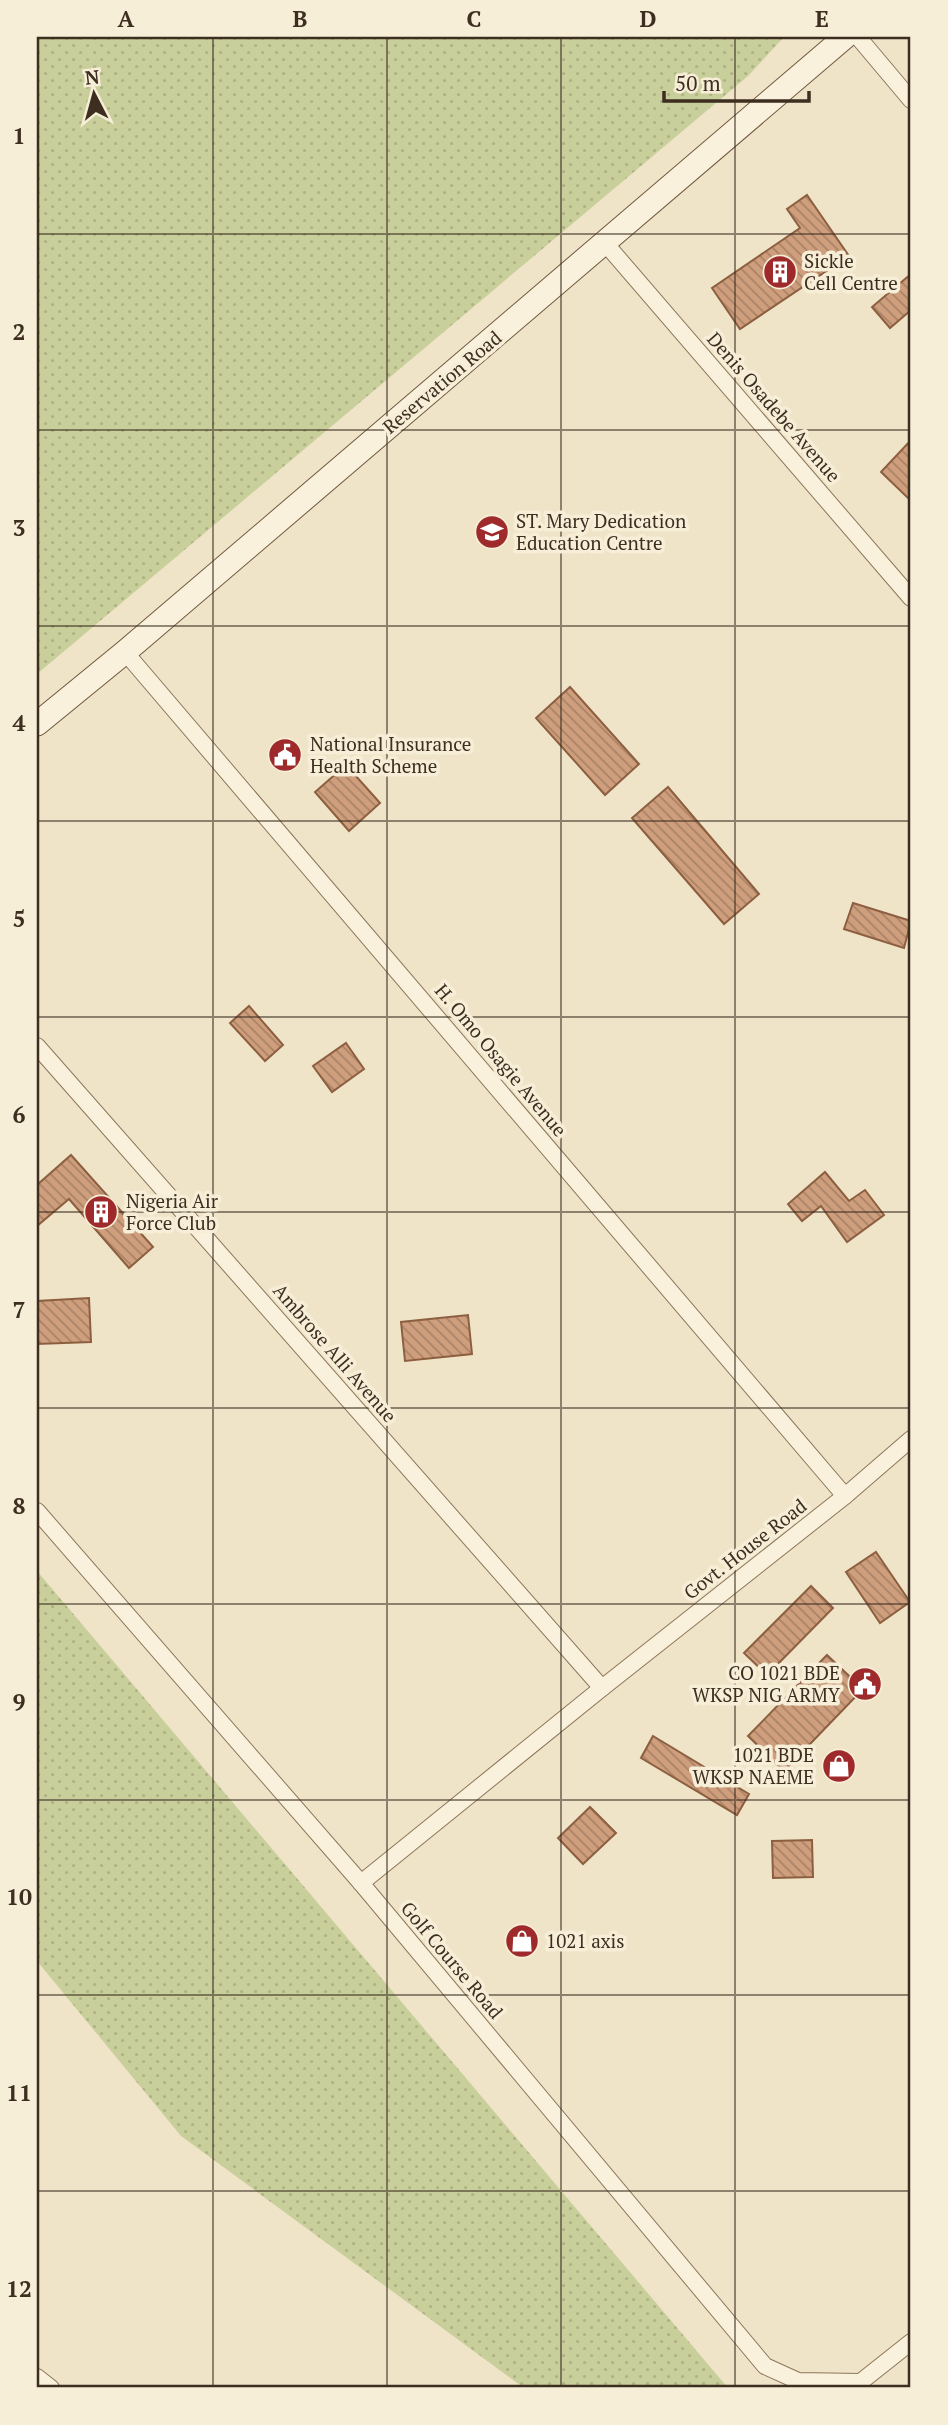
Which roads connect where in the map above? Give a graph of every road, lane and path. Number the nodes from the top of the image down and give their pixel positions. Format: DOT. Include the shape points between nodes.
graph roads {
  1 [pos="845,37"];
  2 [pos="858,37"];
  3 [pos="911,100"];
  4 [pos="605,243"];
  5 [pos="911,598"];
  6 [pos="125,652"];
  7 [pos="37,724"];
  8 [pos="37,1046"];
  9 [pos="911,1439"];
  10 [pos="845,1496"];
  11 [pos="37,1511"];
  12 [pos="602,1688"];
  13 [pos="361,1883"];
  14 [pos="911,2342"];
  15 [pos="37,2376"];
  16 [pos="799,2385"];
  17 [pos="857,2385"];
  18 [pos="51,2388"];
  1 -- 4 [label="street, Reservation Road"];
  2 -- 3 [label="street"];
  4 -- 5 [label="street, Denis Osadebe Avenue"];
  4 -- 6 [label="street, Reservation Road"];
  6 -- 7 [label="street, Reservation Road"];
  6 -- 10 [label="street, H. Omo Osagie Avenue"];
  8 -- 12 [label="street, Ambrose Alli Avenue"];
  9 -- 10 [label="street, Govt. House Road"];
  10 -- 12 [label="street, Govt. House Road"];
  11 -- 13 [label="street, Golf Course Road"];
  12 -- 13 [label="street, Govt. House Road"];
  13 -- 16 [label="street, Golf Course Road" via="765,2366"];
  14 -- 17 [label="street"];
  15 -- 18 [label="street"];
  16 -- 17 [label="street, Golf Course Road"];
}
